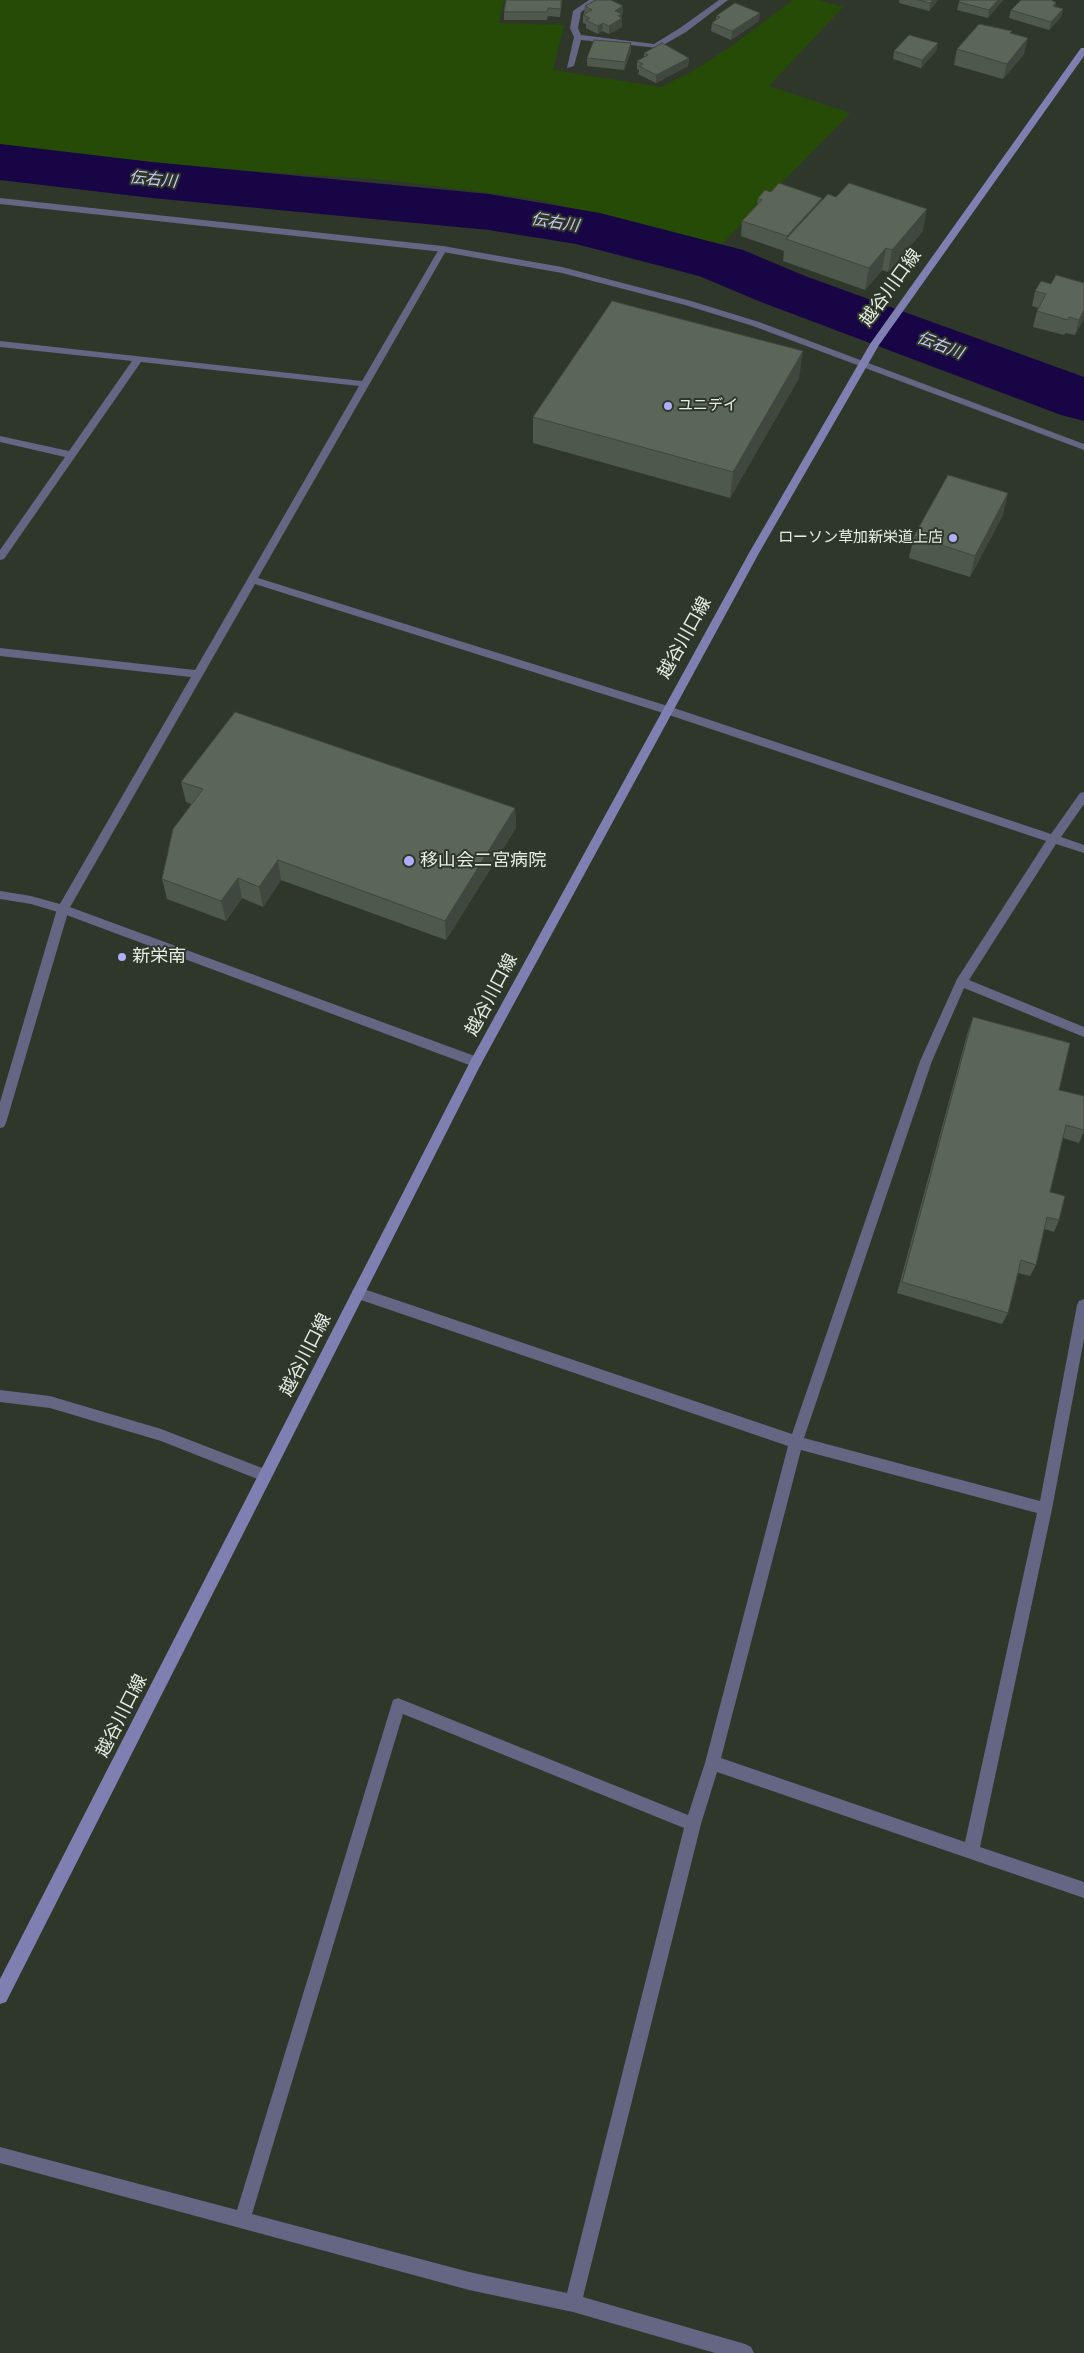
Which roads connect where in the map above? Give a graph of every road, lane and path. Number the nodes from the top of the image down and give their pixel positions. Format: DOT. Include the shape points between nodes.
graph roads {
  1 [pos="594,0"];
  2 [pos="724,0"];
  3 [pos="578,38"];
  4 [pos="1084,50"];
  5 [pos="570,66"];
  6 [pos="0,202"];
  7 [pos="443,249"];
  8 [pos="0,344"];
  9 [pos="139,358"];
  10 [pos="862,363"];
  11 [pos="365,384"];
  12 [pos="0,439"];
  13 [pos="1084,447"];
  14 [pos="72,454"];
  15 [pos="0,558"];
  16 [pos="252,580"];
  17 [pos="0,652"];
  18 [pos="198,674"];
  19 [pos="667,710"];
  20 [pos="1084,796"];
  21 [pos="1054,838"];
  22 [pos="1084,849"];
  23 [pos="0,895"];
  24 [pos="63,909"];
  25 [pos="961,982"];
  26 [pos="1084,1032"];
  27 [pos="476,1062"];
  28 [pos="0,1123"];
  29 [pos="358,1293"];
  30 [pos="1084,1305"];
  31 [pos="1082,1325"];
  32 [pos="0,1396"];
  33 [pos="796,1442"];
  34 [pos="265,1476"];
  35 [pos="1045,1509"];
  36 [pos="712,1763"];
  37 [pos="692,1824"];
  38 [pos="971,1851"];
  39 [pos="1084,1890"];
  40 [pos="0,1996"];
  41 [pos="0,2155"];
  42 [pos="242,2220"];
  43 [pos="573,2303"];
  44 [pos="745,2353"];
  1 -- 3 [label="street" via="577,11 574,28"];
  2 -- 3 [label="street" via="655,46"];
  3 -- 5 [label="street"];
  4 -- 10 [label="main road, 越谷川口線"];
  6 -- 7 [label="street"];
  7 -- 10 [label="street" via="562,270 688,303"];
  7 -- 11 [label="street"];
  8 -- 9 [label="street"];
  9 -- 11 [label="street"];
  9 -- 14 [label="street"];
  10 -- 13 [label="street"];
  10 -- 19 [label="main road, 越谷川口線"];
  11 -- 16 [label="street"];
  12 -- 14 [label="street"];
  14 -- 15 [label="street"];
  16 -- 18 [label="street"];
  16 -- 19 [label="street"];
  17 -- 18 [label="street"];
  18 -- 24 [label="street"];
  19 -- 21 [label="street"];
  19 -- 27 [label="main road, 越谷川口線"];
  20 -- 21 [label="street"];
  21 -- 22 [label="street"];
  21 -- 25 [label="street"];
  23 -- 24 [label="street"];
  24 -- 27 [label="street"];
  24 -- 28 [label="street"];
  25 -- 26 [label="street"];
  25 -- 33 [label="street" via="926,1061"];
  27 -- 29 [label="main road, 越谷川口線"];
  29 -- 33 [label="street"];
  29 -- 34 [label="main road, 越谷川口線"];
  30 -- 31 [label="street"];
  31 -- 35 [label="street"];
  32 -- 34 [label="street" via="50,1402 161,1435"];
  33 -- 35 [label="street"];
  33 -- 36 [label="street"];
  34 -- 40 [label="main road, 越谷川口線"];
  35 -- 38 [label="street"];
  36 -- 37 [label="street"];
  36 -- 38 [label="street"];
  37 -- 42 [label="street" via="398,1705"];
  37 -- 43 [label="street"];
  38 -- 39 [label="street"];
  41 -- 42 [label="street"];
  42 -- 43 [label="street" via="469,2281"];
  43 -- 44 [label="street"];
}
